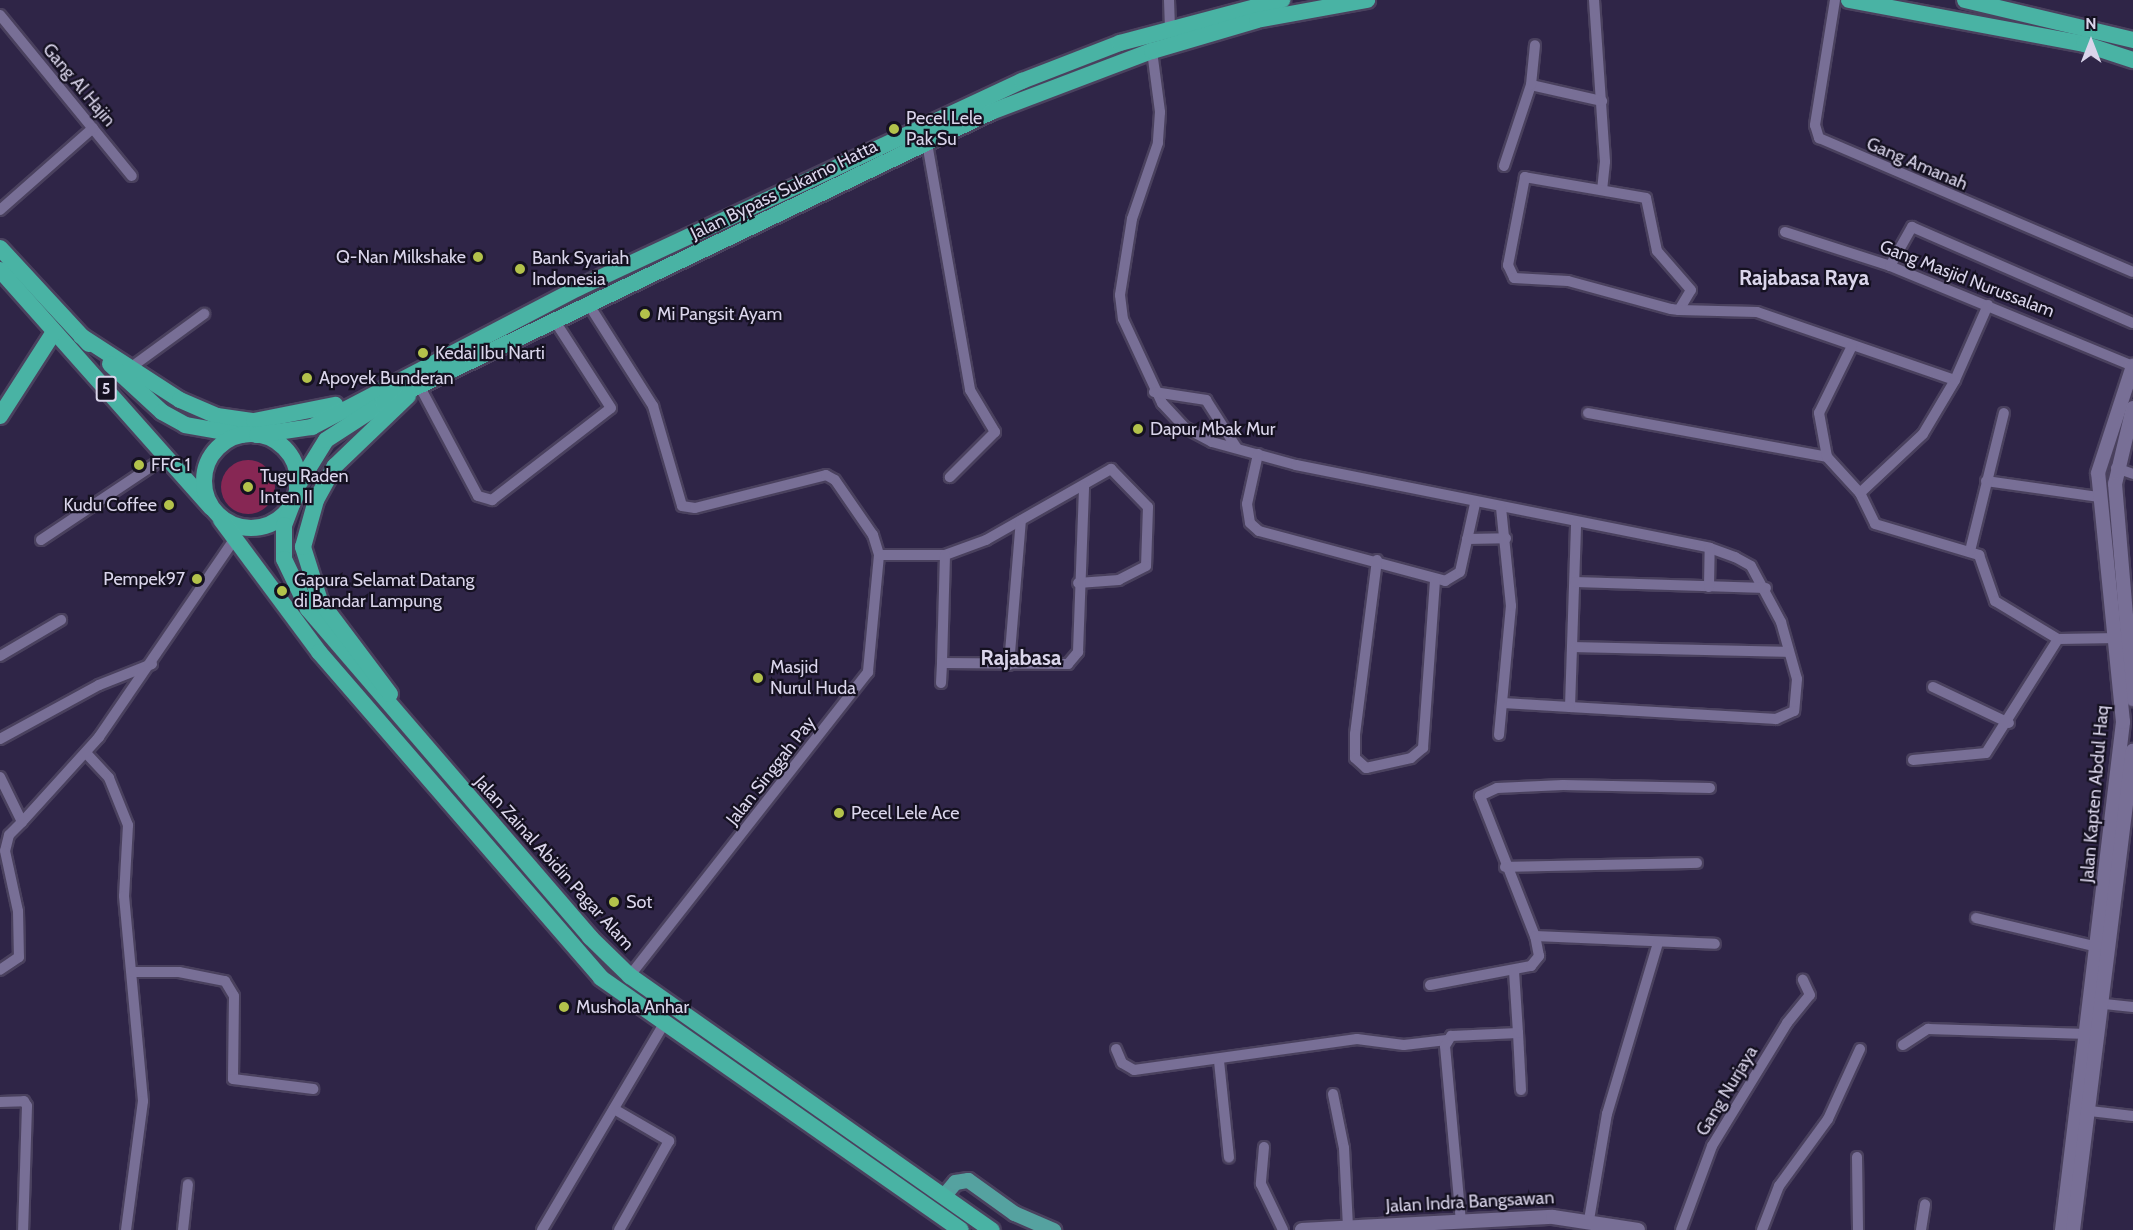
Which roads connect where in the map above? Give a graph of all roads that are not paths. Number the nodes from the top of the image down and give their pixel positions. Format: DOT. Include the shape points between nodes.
graph roads {
  1 [pos="1169,0"];
  2 [pos="1282,0"];
  3 [pos="1367,0"];
  4 [pos="1594,0"];
  5 [pos="1835,0"];
  6 [pos="1849,0"];
  7 [pos="1965,0"];
  8 [pos="0,15"];
  9 [pos="1170,28"];
  10 [pos="2133,40"];
  11 [pos="1535,45"];
  12 [pos="1152,51"];
  13 [pos="2133,60"];
  14 [pos="1531,85"];
  15 [pos="1602,101"];
  16 [pos="93,128"];
  17 [pos="927,143"];
  18 [pos="1504,166"];
  19 [pos="825,172"];
  20 [pos="132,177"];
  21 [pos="795,187"];
  22 [pos="832,188"];
  23 [pos="1602,190"];
  24 [pos="802,203"];
  25 [pos="0,210"];
  26 [pos="1785,232"];
  27 [pos="0,248"];
  28 [pos="1890,266"];
  29 [pos="0,270"];
  30 [pos="2133,272"];
  31 [pos="589,304"];
  32 [pos="1988,305"];
  33 [pos="1679,310"];
  34 [pos="204,314"];
  35 [pos="555,321"];
  36 [pos="2133,323"];
  37 [pos="54,332"];
  38 [pos="81,336"];
  39 [pos="1852,346"];
  40 [pos="2133,366"];
  41 [pos="130,368"];
  42 [pos="397,379"];
  43 [pos="1955,380"];
  44 [pos="416,389"];
  45 [pos="1154,392"];
  46 [pos="2133,408"];
  47 [pos="2004,412"];
  48 [pos="1588,413"];
  49 [pos="0,416"];
  50 [pos="250,435"];
  51 [pos="1236,447"];
  52 [pos="1258,454"];
  53 [pos="166,456"];
  54 [pos="1827,458"];
  55 [pos="2116,468"];
  56 [pos="2133,474"];
  57 [pos="950,477"];
  58 [pos="1986,481"];
  59 [pos="1084,486"];
  60 [pos="1860,493"];
  61 [pos="295,494"];
  62 [pos="2098,497"];
  63 [pos="1475,504"];
  64 [pos="1501,508"];
  65 [pos="216,514"];
  66 [pos="1021,520"];
  67 [pos="1576,523"];
  68 [pos="236,537"];
  69 [pos="1467,538"];
  70 [pos="1506,538"];
  71 [pos="41,540"];
  72 [pos="1710,548"];
  73 [pos="1970,551"];
  74 [pos="879,555"];
  75 [pos="945,555"];
  76 [pos="1377,560"];
  77 [pos="1435,579"];
  78 [pos="1575,582"];
  79 [pos="1078,583"];
  80 [pos="1709,587"];
  81 [pos="1766,588"];
  82 [pos="2120,616"];
  83 [pos="61,620"];
  84 [pos="2126,636"];
  85 [pos="2058,639"];
  86 [pos="1576,647"];
  87 [pos="1789,652"];
  88 [pos="0,656"];
  89 [pos="942,663"];
  90 [pos="152,664"];
  91 [pos="1009,665"];
  92 [pos="371,684"];
  93 [pos="941,684"];
  94 [pos="1933,687"];
  95 [pos="357,696"];
  96 [pos="2133,699"];
  97 [pos="1503,703"];
  98 [pos="1570,707"];
  99 [pos="402,720"];
  100 [pos="2009,723"];
  101 [pos="1499,735"];
  102 [pos="0,739"];
  103 [pos="2133,751"];
  104 [pos="86,753"];
  105 [pos="1913,760"];
  106 [pos="2132,768"];
  107 [pos="0,777"];
  108 [pos="1710,788"];
  109 [pos="2113,804"];
  110 [pos="2127,806"];
  111 [pos="22,822"];
  112 [pos="1697,862"];
  113 [pos="1505,867"];
  114 [pos="1976,918"];
  115 [pos="1535,936"];
  116 [pos="1658,943"];
  117 [pos="1715,944"];
  118 [pos="2098,947"];
  119 [pos="0,970"];
  120 [pos="1514,971"];
  121 [pos="132,972"];
  122 [pos="630,976"];
  123 [pos="1803,980"];
  124 [pos="1430,985"];
  125 [pos="2098,1004"];
  126 [pos="2133,1007"];
  127 [pos="663,1025"];
  128 [pos="1518,1033"];
  129 [pos="2088,1034"];
  130 [pos="1446,1045"];
  131 [pos="1903,1045"];
  132 [pos="1116,1049"];
  133 [pos="1860,1049"];
  134 [pos="1219,1061"];
  135 [pos="313,1089"];
  136 [pos="1521,1090"];
  137 [pos="1333,1094"];
  138 [pos="0,1102"];
  139 [pos="614,1109"];
  140 [pos="2090,1111"];
  141 [pos="2133,1116"];
  142 [pos="1264,1147"];
  143 [pos="1230,1157"];
  144 [pos="1857,1157"];
  145 [pos="2074,1181"];
  146 [pos="188,1184"];
  147 [pos="944,1196"];
  148 [pos="1925,1204"];
  149 [pos="1461,1222"];
  150 [pos="1590,1224"];
  151 [pos="1348,1228"];
  152 [pos="23,1230"];
  153 [pos="126,1230"];
  154 [pos="183,1230"];
  155 [pos="542,1230"];
  156 [pos="619,1230"];
  157 [pos="961,1230"];
  158 [pos="992,1230"];
  159 [pos="1053,1230"];
  160 [pos="1283,1230"];
  161 [pos="1302,1230"];
  162 [pos="1638,1230"];
  163 [pos="1681,1230"];
  164 [pos="1762,1230"];
  165 [pos="1857,1230"];
  166 [pos="1921,1230"];
  167 [pos="2062,1230"];
  168 [pos="2073,1230"];
  1 -- 9 [label="street"];
  2 -- 9 [label="highway, Jalan Bypass Sukarno Hatta"];
  3 -- 12 [label="highway, Jalan Bypass Sukarno Hatta" via="1257,20"];
  4 -- 15 [label="street"];
  5 -- 30 [label="street, Gang Amanah" via="1815,125 1819,138"];
  6 -- 13 [label="highway" via="2084,44"];
  7 -- 10 [label="highway"];
  8 -- 16 [label="street, Gang Al Hajin"];
  9 -- 19 [label="highway, Jalan Bypass Sukarno Hatta" via="1022,81"];
  11 -- 14 [label="street"];
  12 -- 17 [label="highway, Jalan Bypass Sukarno Hatta" via="1051,87"];
  12 -- 45 [label="street" via="1161,112 1158,143 1132,219 1120,295 1123,319"];
  14 -- 15 [label="street"];
  14 -- 18 [label="street"];
  15 -- 23 [label="street"];
  16 -- 20 [label="street, Gang Al Hajin"];
  16 -- 25 [label="street"];
  17 -- 22 [label="highway, Jalan Bypass Sukarno Hatta"];
  17 -- 57 [label="street" via="970,390 995,432"];
  19 -- 21 [label="highway, Jalan Bypass Sukarno Hatta"];
  19 -- 22 [label="highway"];
  21 -- 24 [label="highway"];
  21 -- 42 [label="highway, Jalan Bypass Sukarno Hatta"];
  22 -- 24 [label="highway, Jalan Bypass Sukarno Hatta"];
  23 -- 33 [label="street" via="1650,201 1657,251 1691,290 1687,305"];
  23 -- 33 [label="street" via="1525,177 1509,275 1600,288"];
  24 -- 31 [label="highway, Jalan Bypass Sukarno Hatta"];
  26 -- 28 [label="street, Gang Masjid Nurussalam"];
  27 -- 38 [label="highway, 5"];
  28 -- 32 [label="street, Gang Masjid Nurussalam"];
  28 -- 36 [label="street" via="1912,227"];
  29 -- 37 [label="highway, 5"];
  31 -- 35 [label="highway, Jalan Bypass Sukarno Hatta"];
  31 -- 74 [label="street, Jalan Singgah Pay" via="653,405 685,509 826,475 835,480 873,535"];
  32 -- 40 [label="street, Gang Masjid Nurussalam"];
  32 -- 43 [label="street"];
  33 -- 39 [label="street" via="1757,312"];
  34 -- 41 [label="street"];
  35 -- 44 [label="highway, Jalan Bypass Sukarno Hatta"];
  35 -- 44 [label="street" via="611,408 492,500 478,496"];
  37 -- 49 [label="highway"];
  37 -- 53 [label="highway, 5"];
  38 -- 41 [label="highway"];
  38 -- 50 [label="highway, 5" via="162,412 195,428"];
  39 -- 43 [label="street"];
  39 -- 54 [label="street" via="1819,413"];
  40 -- 62 [label="street, Jalan Kapten Abdul Haq" via="2102,451"];
  41 -- 42 [label="highway" via="202,410 254,421 317,412"];
  42 -- 50 [label="highway, Jalan Bypass Sukarno Hatta" via="312,427"];
  43 -- 60 [label="street" via="1923,434"];
  44 -- 61 [label="highway, Jalan Bypass Sukarno Hatta" via="326,440"];
  44 -- 99 [label="highway" via="335,466 316,500 303,547 320,601 373,666"];
  45 -- 51 [label="street" via="1184,427"];
  45 -- 51 [label="street" via="1206,400"];
  46 -- 55 [label="street, Jalan Kapten Abdul Haq"];
  47 -- 58 [label="street"];
  48 -- 54 [label="street"];
  50 -- 61 [label="highway" via="286,450"];
  50 -- 65 [label="highway" via="221,445 208,464 205,487"];
  51 -- 52 [label="street"];
  52 -- 63 [label="street"];
  52 -- 76 [label="street" via="1247,504 1250,523 1259,531"];
  53 -- 65 [label="highway, 5"];
  53 -- 71 [label="street"];
  54 -- 60 [label="street"];
  55 -- 56 [label="street"];
  55 -- 82 [label="street, Jalan Kapten Abdul Haq"];
  58 -- 62 [label="street"];
  58 -- 73 [label="street"];
  59 -- 66 [label="street"];
  59 -- 79 [label="street"];
  59 -- 79 [label="street" via="1111,469 1141,495 1148,507 1150,547 1146,566 1134,575"];
  60 -- 73 [label="street" via="1875,524"];
  61 -- 65 [label="highway" via="270,525 246,528"];
  61 -- 92 [label="highway, Jalan Zainal Abidin Pagar Alam" via="282,545 292,582"];
  62 -- 82 [label="street, Jalan Kapten Abdul Haq"];
  63 -- 64 [label="street"];
  63 -- 69 [label="street"];
  64 -- 67 [label="street"];
  64 -- 70 [label="street"];
  65 -- 68 [label="highway"];
  66 -- 75 [label="street"];
  66 -- 91 [label="street"];
  67 -- 72 [label="street"];
  67 -- 78 [label="street"];
  68 -- 90 [label="street"];
  68 -- 95 [label="highway"];
  69 -- 70 [label="street"];
  69 -- 77 [label="street" via="1460,572 1453,579"];
  70 -- 97 [label="street" via="1511,606"];
  72 -- 80 [label="street"];
  72 -- 81 [label="street" via="1751,566"];
  73 -- 85 [label="street" via="1981,557 1995,601"];
  74 -- 75 [label="street"];
  74 -- 122 [label="street, Jalan Singgah Pay" via="868,672"];
  75 -- 89 [label="street"];
  76 -- 77 [label="street"];
  76 -- 77 [label="street" via="1355,734 1355,758 1366,768 1411,758 1423,747"];
  78 -- 80 [label="street"];
  78 -- 86 [label="street"];
  79 -- 91 [label="street" via="1077,657 1068,664"];
  80 -- 81 [label="street"];
  81 -- 87 [label="street"];
  82 -- 84 [label="street, Jalan Kapten Abdul Haq"];
  83 -- 88 [label="street"];
  84 -- 85 [label="street"];
  84 -- 96 [label="street, Jalan Kapten Abdul Haq"];
  84 -- 109 [label="street, Jalan Kapten Abdul Haq" via="2123,722"];
  85 -- 100 [label="street"];
  86 -- 87 [label="street"];
  86 -- 98 [label="street"];
  87 -- 98 [label="street" via="1797,702 1787,717"];
  89 -- 91 [label="street"];
  89 -- 93 [label="street"];
  90 -- 102 [label="street" via="99,685"];
  90 -- 104 [label="street"];
  92 -- 95 [label="highway"];
  92 -- 99 [label="highway, Jalan Zainal Abidin Pagar Alam"];
  94 -- 100 [label="street"];
  95 -- 127 [label="highway" via="568,945"];
  97 -- 98 [label="street"];
  97 -- 101 [label="street"];
  99 -- 122 [label="highway, Jalan Zainal Abidin Pagar Alam"];
  100 -- 105 [label="street" via="1982,755"];
  103 -- 106 [label="street, Jalan Kapten Abdul Haq"];
  104 -- 111 [label="street"];
  104 -- 121 [label="street" via="109,778 128,825 124,896"];
  106 -- 110 [label="street, Jalan Kapten Abdul Haq"];
  107 -- 111 [label="street"];
  108 -- 113 [label="street" via="1605,784 1481,791"];
  109 -- 110 [label="street"];
  109 -- 118 [label="street, Jalan Kapten Abdul Haq"];
  110 -- 125 [label="street, Jalan Kapten Abdul Haq"];
  111 -- 119 [label="street" via="9,835 5,852 18,911 20,957"];
  112 -- 113 [label="street"];
  113 -- 115 [label="street"];
  114 -- 118 [label="street"];
  115 -- 116 [label="street"];
  115 -- 120 [label="street" via="1537,962"];
  116 -- 117 [label="street"];
  116 -- 150 [label="street" via="1607,1114"];
  118 -- 125 [label="street, Jalan Kapten Abdul Haq"];
  120 -- 124 [label="street"];
  120 -- 128 [label="street"];
  121 -- 135 [label="street" via="179,972 225,981 234,996 233,1080"];
  121 -- 153 [label="street" via="143,1101"];
  122 -- 147 [label="highway, Jalan Zainal Abidin Pagar Alam"];
  123 -- 163 [label="street, Gang Nurjaya" via="1810,995 1786,1023 1712,1146"];
  125 -- 126 [label="street"];
  125 -- 129 [label="street, Jalan Kapten Abdul Haq"];
  125 -- 140 [label="street, Jalan Kapten Abdul Haq"];
  127 -- 139 [label="street"];
  127 -- 157 [label="highway"];
  128 -- 130 [label="street"];
  128 -- 136 [label="street"];
  129 -- 131 [label="street" via="1928,1029"];
  129 -- 145 [label="street, Jalan Kapten Abdul Haq"];
  130 -- 134 [label="street" via="1357,1039"];
  130 -- 149 [label="street"];
  132 -- 134 [label="street" via="1122,1063 1134,1070"];
  133 -- 164 [label="street" via="1828,1119 1779,1186"];
  134 -- 143 [label="street"];
  137 -- 151 [label="street" via="1344,1148"];
  138 -- 152 [label="street" via="24,1101 27,1106"];
  139 -- 155 [label="street"];
  139 -- 156 [label="street" via="669,1142"];
  140 -- 141 [label="street"];
  140 -- 145 [label="street, Jalan Kapten Abdul Haq"];
  142 -- 160 [label="street" via="1261,1184"];
  144 -- 165 [label="street"];
  145 -- 167 [label="street, Jalan Kapten Abdul Haq"];
  145 -- 168 [label="street, Jalan Kapten Abdul Haq"];
  146 -- 154 [label="street"];
  147 -- 158 [label="highway, Jalan Zainal Abidin Pagar Alam"];
  147 -- 159 [label="main road" via="955,1182 968,1180 1014,1213"];
  148 -- 166 [label="street"];
  149 -- 150 [label="street, Jalan Indra Bangsawan"];
  149 -- 151 [label="street, Jalan Indra Bangsawan"];
  150 -- 162 [label="street, Jalan Indra Bangsawan"];
  151 -- 161 [label="street, Jalan Indra Bangsawan"];
}
